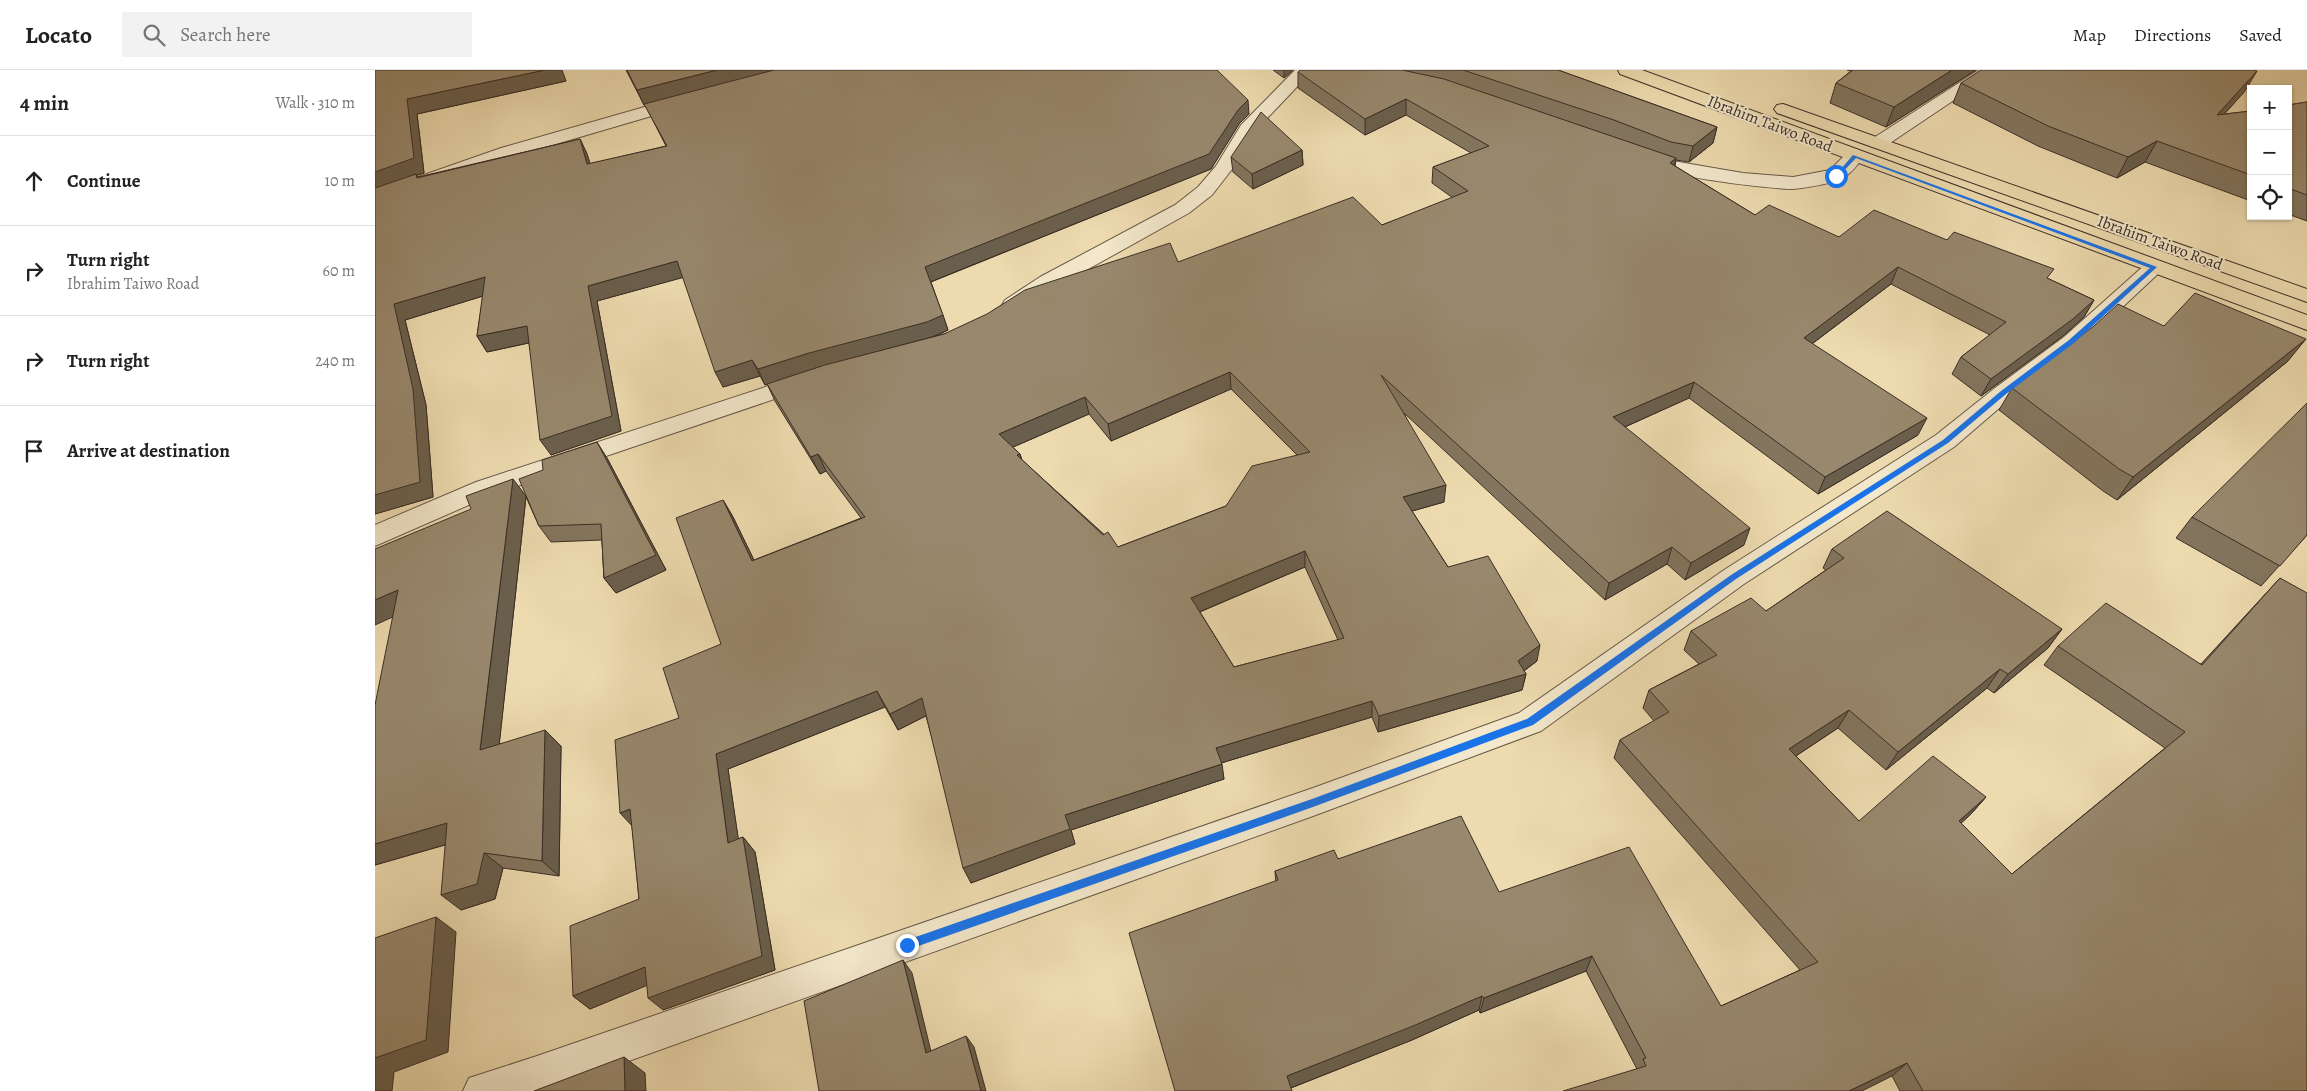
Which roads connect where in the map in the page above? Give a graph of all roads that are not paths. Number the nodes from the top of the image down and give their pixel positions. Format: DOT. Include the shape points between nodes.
graph roads {
  1 [pos="1305,70"];
  2 [pos="1626,70"];
  3 [pos="1674,70"];
  4 [pos="1991,70"];
  5 [pos="698,98"];
  6 [pos="1879,143"];
  7 [pos="1621,148"];
  8 [pos="1855,156"];
  9 [pos="375,198"];
  10 [pos="2154,267"];
  11 [pos="2307,296"];
  12 [pos="991,319"];
  13 [pos="2307,323"];
  14 [pos="824,375"];
  15 [pos="375,536"];
  16 [pos="481,1091"];
  1 -- 12 [label="street" via="1247,129 1224,168 1205,191 1182,209 1047,282"];
  2 -- 8 [label="main road, Ibrahim Taiwo Road"];
  3 -- 6 [label="main road, Ibrahim Taiwo Road"];
  4 -- 6 [label="street"];
  5 -- 9 [label="street" via="517,149"];
  6 -- 11 [label="main road, Ibrahim Taiwo Road"];
  7 -- 8 [label="street" via="1663,165 1743,179 1793,183 1836,176"];
  8 -- 10 [label="main road, Ibrahim Taiwo Road"];
  10 -- 13 [label="main road, Ibrahim Taiwo Road"];
  10 -- 16 [label="street" via="2072,342 1945,441 1734,577 1530,722 1257,822 537,1075"];
  14 -- 15 [label="street" via="485,488"];
}
